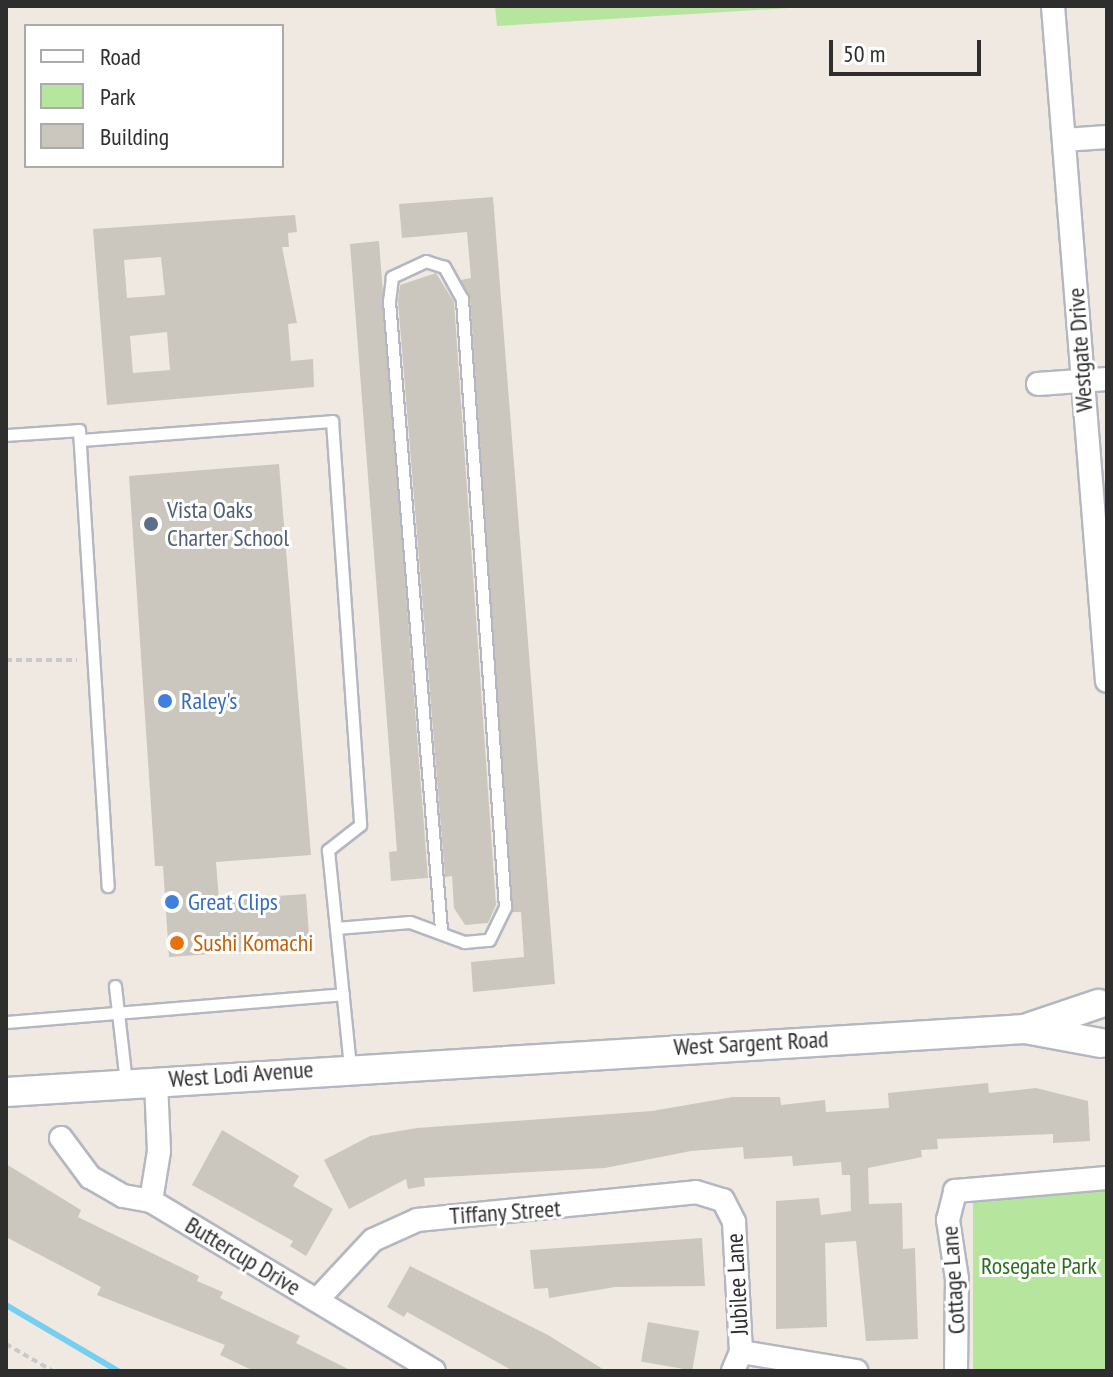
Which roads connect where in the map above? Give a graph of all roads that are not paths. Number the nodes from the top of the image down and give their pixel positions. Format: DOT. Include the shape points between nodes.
graph roads {
  1 [pos="1053,6"];
  2 [pos="1107,137"];
  3 [pos="1064,140"];
  4 [pos="1107,379"];
  5 [pos="1082,381"];
  6 [pos="1038,384"];
  7 [pos="6,435"];
  8 [pos="80,440"];
  9 [pos="1105,623"];
  10 [pos="1107,681"];
  11 [pos="108,886"];
  12 [pos="336,928"];
  13 [pos="441,930"];
  14 [pos="115,986"];
  15 [pos="343,994"];
  16 [pos="1102,998"];
  17 [pos="117,1011"];
  18 [pos="6,1022"];
  19 [pos="1025,1029"];
  20 [pos="1104,1046"];
  21 [pos="476,1058"];
  22 [pos="350,1066"];
  23 [pos="156,1081"];
  24 [pos="126,1083"];
  25 [pos="6,1092"];
  26 [pos="61,1138"];
  27 [pos="1107,1178"];
  28 [pos="723,1200"];
  29 [pos="151,1201"];
  30 [pos="317,1300"];
  31 [pos="737,1362"];
  32 [pos="434,1371"];
  33 [pos="856,1371"];
  34 [pos="956,1371"];
  1 -- 3 [label="street, Westgate Drive"];
  2 -- 3 [label="street"];
  3 -- 5 [label="street, Westgate Drive"];
  4 -- 5 [label="street"];
  5 -- 6 [label="street"];
  5 -- 9 [label="street, Westgate Drive"];
  7 -- 8 [label="lane" via="79,430"];
  8 -- 11 [label="lane"];
  8 -- 12 [label="lane" via="332,421 360,825 328,850"];
  9 -- 10 [label="street, Westgate Drive"];
  12 -- 13 [label="lane" via="410,922"];
  12 -- 15 [label="lane"];
  13 -- 13 [label="lane" via="464,942 489,940 505,907 462,299 444,267 426,261 392,277 389,301"];
  14 -- 17 [label="lane"];
  15 -- 17 [label="lane"];
  15 -- 22 [label="lane"];
  16 -- 19 [label="street, West Sargent Road"];
  16 -- 20 [label="street"];
  17 -- 18 [label="lane"];
  17 -- 24 [label="lane"];
  19 -- 20 [label="street, West Sargent Road"];
  19 -- 21 [label="street, West Sargent Road"];
  21 -- 22 [label="street, West Lodi Avenue"];
  22 -- 23 [label="street, West Lodi Avenue"];
  23 -- 24 [label="street, West Lodi Avenue"];
  23 -- 29 [label="street" via="159,1151"];
  24 -- 25 [label="street, West Lodi Avenue"];
  26 -- 29 [label="street, Buttercup Drive" via="90,1177 123,1196"];
  27 -- 34 [label="street, Cottage Lane" via="955,1191 948,1220 957,1279"];
  28 -- 30 [label="street, Tiffany Street" via="696,1192 417,1220 373,1240"];
  28 -- 31 [label="street, Jubilee Lane" via="734,1222"];
  29 -- 30 [label="street, Buttercup Drive"];
  30 -- 32 [label="street, Buttercup Drive"];
  31 -- 33 [label="street"];
}
